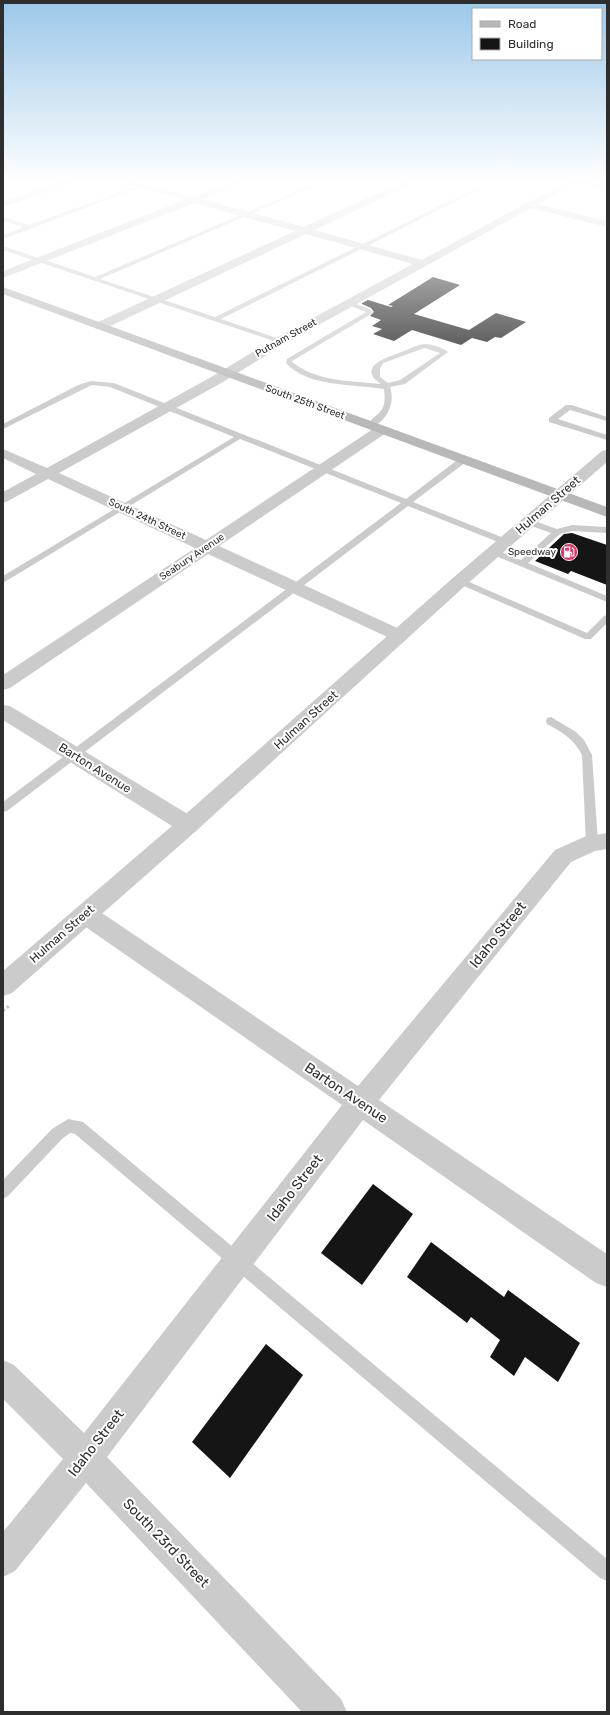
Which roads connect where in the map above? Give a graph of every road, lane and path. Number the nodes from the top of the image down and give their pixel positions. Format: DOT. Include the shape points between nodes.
graph roads {
  1 [pos="37,262"];
  2 [pos="43,262"];
  3 [pos="134,262"];
  4 [pos="238,262"];
  5 [pos="332,262"];
  6 [pos="418,262"];
  7 [pos="422,263"];
  8 [pos="3,276"];
  9 [pos="95,279"];
  10 [pos="3,290"];
  11 [pos="155,300"];
  12 [pos="348,303"];
  13 [pos="215,320"];
  14 [pos="100,326"];
  15 [pos="280,341"];
  16 [pos="228,373"];
  17 [pos="386,386"];
  18 [pos="168,407"];
  19 [pos="607,419"];
  20 [pos="607,424"];
  21 [pos="3,427"];
  22 [pos="375,428"];
  23 [pos="594,434"];
  24 [pos="240,436"];
  25 [pos="607,438"];
  26 [pos="3,453"];
  27 [pos="607,454"];
  28 [pos="463,460"];
  29 [pos="323,469"];
  30 [pos="48,473"];
  31 [pos="559,495"];
  32 [pos="3,498"];
  33 [pos="407,503"];
  34 [pos="123,507"];
  35 [pos="607,512"];
  36 [pos="529,522"];
  37 [pos="607,530"];
  38 [pos="557,532"];
  39 [pos="208,546"];
  40 [pos="500,547"];
  41 [pos="522,564"];
  42 [pos="3,580"];
  43 [pos="460,581"];
  44 [pos="295,587"];
  45 [pos="607,599"];
  46 [pos="607,618"];
  47 [pos="400,636"];
  48 [pos="3,684"];
  49 [pos="3,711"];
  50 [pos="550,721"];
  51 [pos="73,754"];
  52 [pos="3,808"];
  53 [pos="188,825"];
  54 [pos="600,842"];
  55 [pos="84,914"];
  56 [pos="3,986"];
  57 [pos="360,1103"];
  58 [pos="3,1191"];
  59 [pos="237,1262"];
  60 [pos="607,1272"];
  61 [pos="3,1376"];
  62 [pos="85,1458"];
  63 [pos="3,1559"];
  64 [pos="607,1571"];
  65 [pos="328,1712"];
  1 -- 8 [label="street"];
  2 -- 9 [label="lane"];
  3 -- 9 [label="lane"];
  4 -- 11 [label="street"];
  5 -- 13 [label="lane"];
  6 -- 7 [label="street"];
  7 -- 12 [label="street, Putnam Street"];
  9 -- 11 [label="lane"];
  10 -- 14 [label="main road, South 25th Street"];
  11 -- 13 [label="lane"];
  11 -- 14 [label="street"];
  12 -- 15 [label="street, Putnam Street"];
  12 -- 17 [label="lane" via="370,312 294,356 289,360 289,364 310,376"];
  13 -- 15 [label="lane"];
  14 -- 16 [label="main road, South 25th Street"];
  15 -- 16 [label="street, Putnam Street"];
  16 -- 18 [label="street, Putnam Street"];
  16 -- 22 [label="main road, South 25th Street"];
  17 -- 17 [label="lane" via="376,375 376,367 381,362 425,346 445,352 402,382"];
  17 -- 22 [label="lane" via="389,402"];
  18 -- 21 [label="lane" via="111,385 91,384"];
  18 -- 24 [label="lane"];
  18 -- 30 [label="street, Putnam Street"];
  19 -- 23 [label="lane" via="569,407 552,420"];
  20 -- 23 [label="lane"];
  22 -- 28 [label="main road, South 25th Street"];
  22 -- 29 [label="street, Seabury Avenue"];
  23 -- 25 [label="lane"];
  24 -- 29 [label="lane"];
  24 -- 34 [label="lane"];
  26 -- 30 [label="street, South 24th Street"];
  27 -- 31 [label="street, Hulman Street"];
  28 -- 31 [label="main road, South 25th Street"];
  28 -- 33 [label="lane"];
  29 -- 33 [label="lane"];
  29 -- 39 [label="street, Seabury Avenue"];
  30 -- 32 [label="street, Putnam Street"];
  30 -- 34 [label="street, South 24th Street"];
  31 -- 35 [label="main road, South 25th Street"];
  31 -- 36 [label="street, Hulman Street"];
  33 -- 40 [label="lane"];
  33 -- 44 [label="lane"];
  34 -- 39 [label="street, South 24th Street"];
  34 -- 42 [label="lane"];
  36 -- 38 [label="lane"];
  36 -- 40 [label="street, Hulman Street"];
  37 -- 38 [label="lane" via="574,528"];
  38 -- 41 [label="lane"];
  39 -- 44 [label="street, South 24th Street"];
  39 -- 48 [label="street, Seabury Avenue"];
  40 -- 41 [label="lane"];
  40 -- 43 [label="street, Hulman Street"];
  41 -- 45 [label="lane"];
  43 -- 46 [label="lane" via="588,637"];
  43 -- 47 [label="street, Hulman Street"];
  44 -- 47 [label="street, South 24th Street"];
  44 -- 51 [label="lane"];
  47 -- 53 [label="street, Hulman Street"];
  49 -- 51 [label="street, Barton Avenue"];
  50 -- 54 [label="lane" via="572,733 581,742 586,755"];
  51 -- 52 [label="lane"];
  51 -- 53 [label="street, Barton Avenue"];
  53 -- 55 [label="street, Hulman Street"];
  54 -- 57 [label="street, Idaho Street" via="563,856"];
  55 -- 56 [label="street, Hulman Street"];
  55 -- 57 [label="street, Barton Avenue"];
  57 -- 59 [label="street, Idaho Street"];
  57 -- 60 [label="street, Barton Avenue"];
  58 -- 59 [label="lane" via="58,1134 68,1126 78,1128"];
  59 -- 62 [label="street, Idaho Street"];
  59 -- 64 [label="lane"];
  61 -- 62 [label="street, South 23rd Street"];
  62 -- 63 [label="street, Idaho Street"];
  62 -- 65 [label="street, South 23rd Street"];
}
